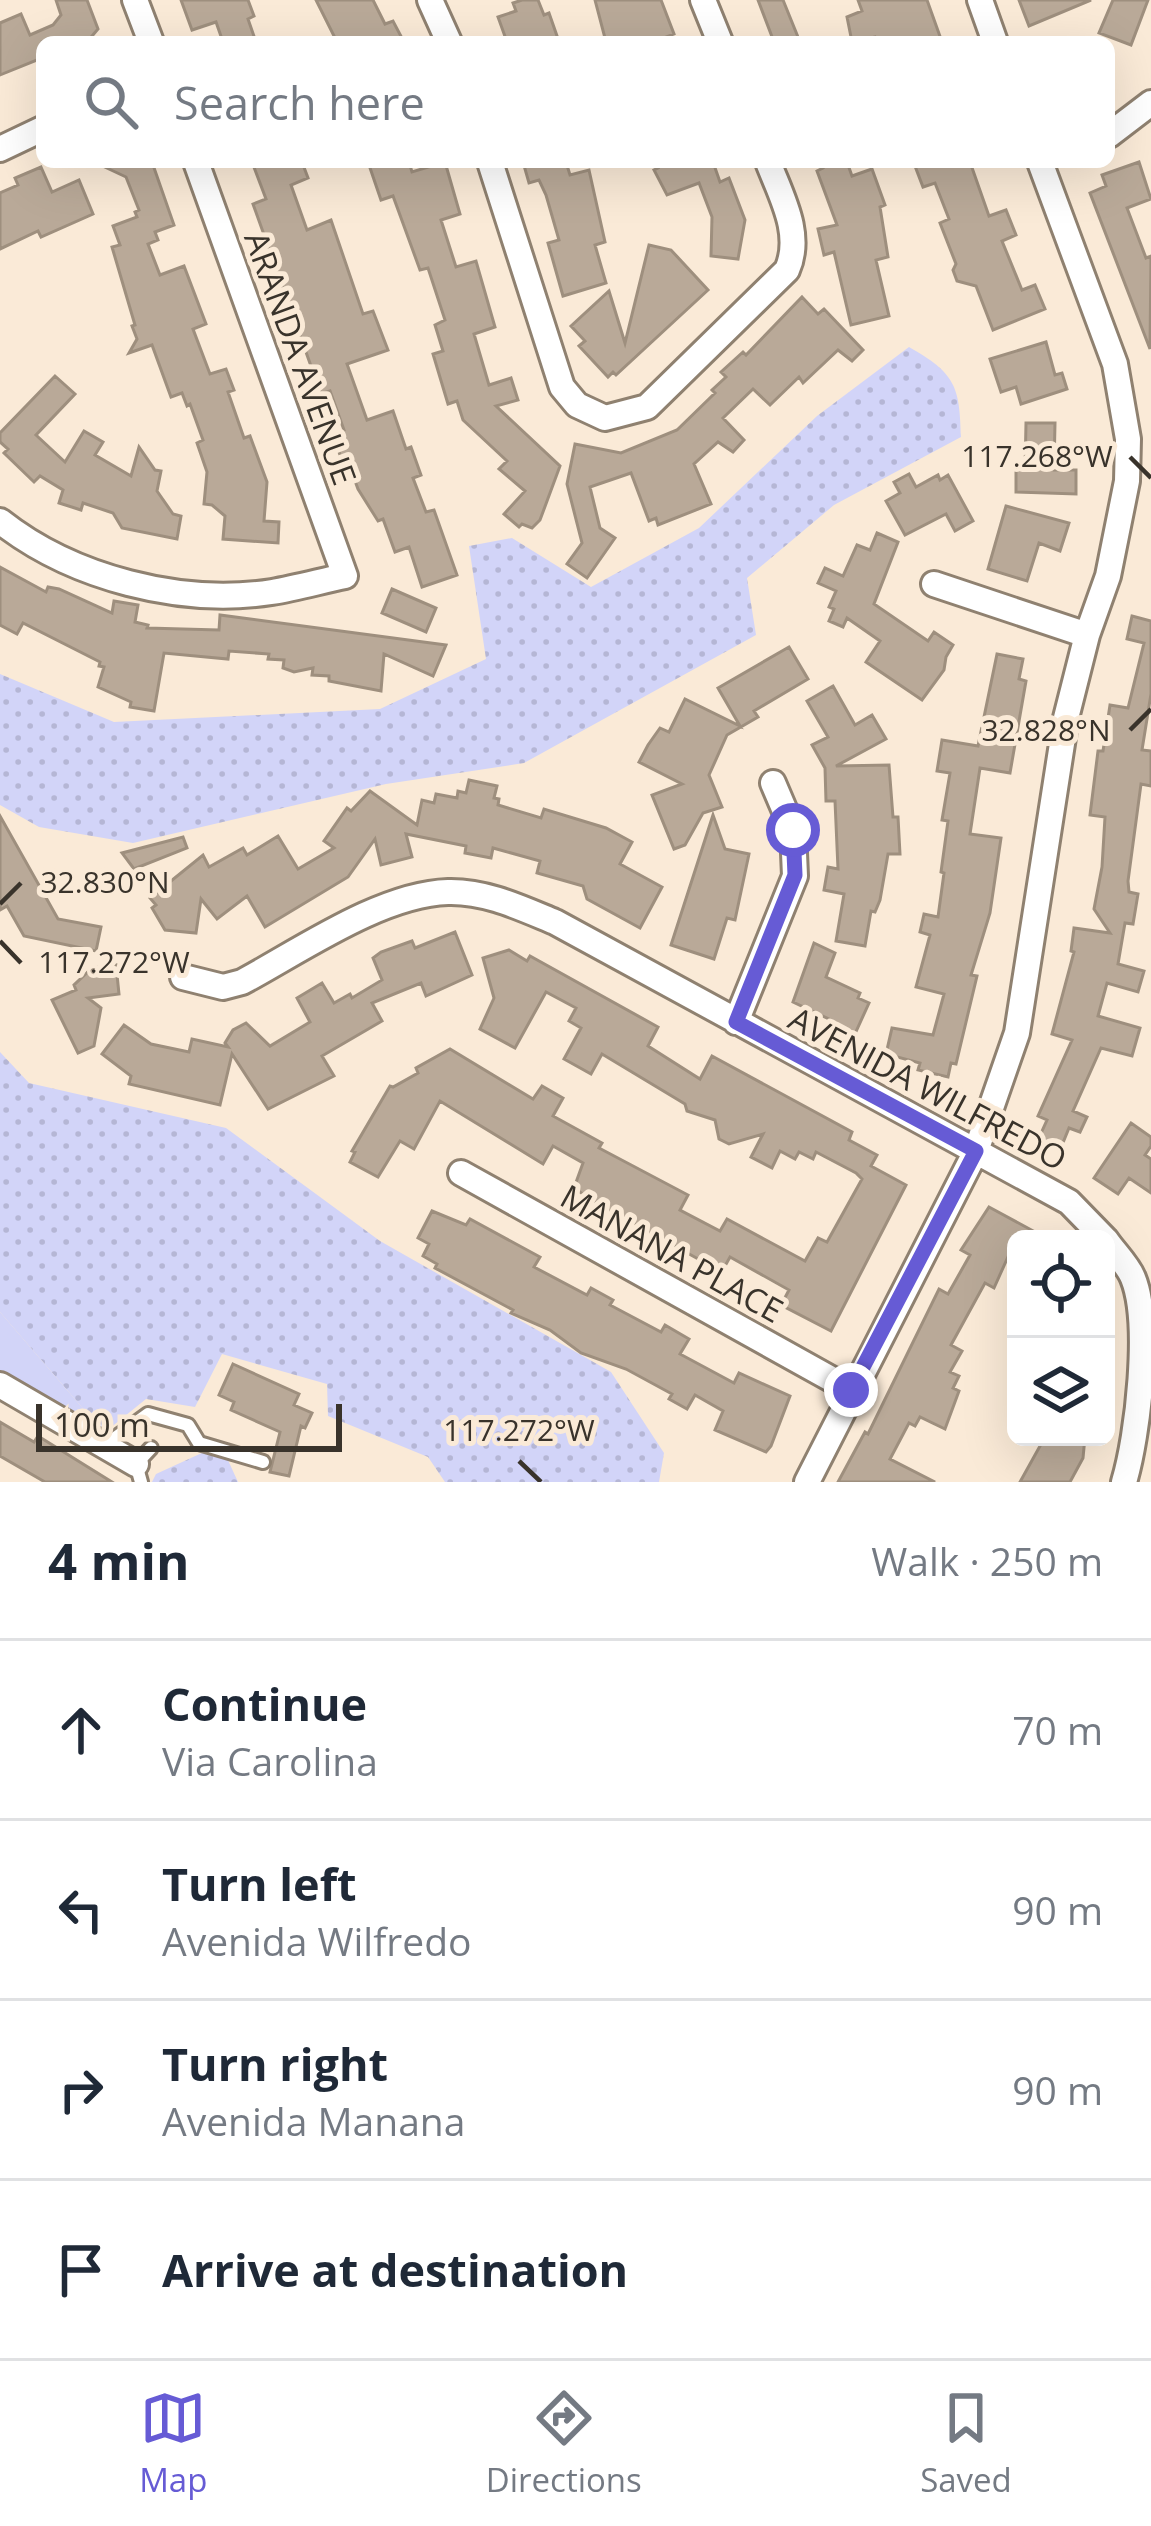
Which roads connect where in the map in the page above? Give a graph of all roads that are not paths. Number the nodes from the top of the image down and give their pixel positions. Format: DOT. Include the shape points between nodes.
graph roads {
  1 [pos="135,0"];
  2 [pos="430,0"];
  3 [pos="703,0"];
  4 [pos="980,0"];
  5 [pos="150,36"];
  6 [pos="446,36"];
  7 [pos="717,36"];
  8 [pos="993,36"];
  9 [pos="1151,103"];
  10 [pos="1115,130"];
  11 [pos="36,132"];
  12 [pos="0,149"];
  13 [pos="198,168"];
  14 [pos="492,168"];
  15 [pos="770,168"];
  16 [pos="1042,168"];
  17 [pos="0,521"];
  18 [pos="934,584"];
  19 [pos="1087,635"];
  20 [pos="773,783"];
  21 [pos="183,977"];
  22 [pos="736,1022"];
  23 [pos="976,1151"];
  24 [pos="461,1173"];
  25 [pos="1096,1230"];
  26 [pos="1115,1253"];
  27 [pos="0,1385"];
  28 [pos="851,1390"];
  29 [pos="104,1446"];
  30 [pos="263,1462"];
  31 [pos="143,1465"];
  32 [pos="807,1482"];
  33 [pos="1124,1482"];
  1 -- 5 [label="street"];
  2 -- 6 [label="street"];
  3 -- 7 [label="street"];
  4 -- 8 [label="street"];
  9 -- 10 [label="street"];
  11 -- 12 [label="street"];
  13 -- 17 [label="street, ARANDA AVENUE" via="345,576 268,592 194,594 99,574 30,545"];
  14 -- 15 [label="street" via="562,387 605,418 647,407 787,270 792,223"];
  16 -- 19 [label="street" via="1115,364 1128,439 1108,576"];
  18 -- 19 [label="street"];
  19 -- 23 [label="street" via="1066,718 1017,1033"];
  20 -- 22 [label="street" via="793,830 795,875"];
  21 -- 22 [label="street, AVENIDA WILFREDO" via="223,987 242,982 369,915 448,892 502,900 556,922"];
  22 -- 23 [label="street, AVENIDA WILFREDO"];
  23 -- 25 [label="street, AVENIDA WILFREDO" via="1069,1202"];
  23 -- 28 [label="street"];
  24 -- 28 [label="street, MANANA PLACE"];
  26 -- 33 [label="street, AVENIDA WILFREDO" via="1134,1279 1142,1340"];
  27 -- 29 [label="street"];
  28 -- 32 [label="street"];
  29 -- 30 [label="lane" via="148,1414 188,1425 199,1443"];
  29 -- 31 [label="street"];
}
